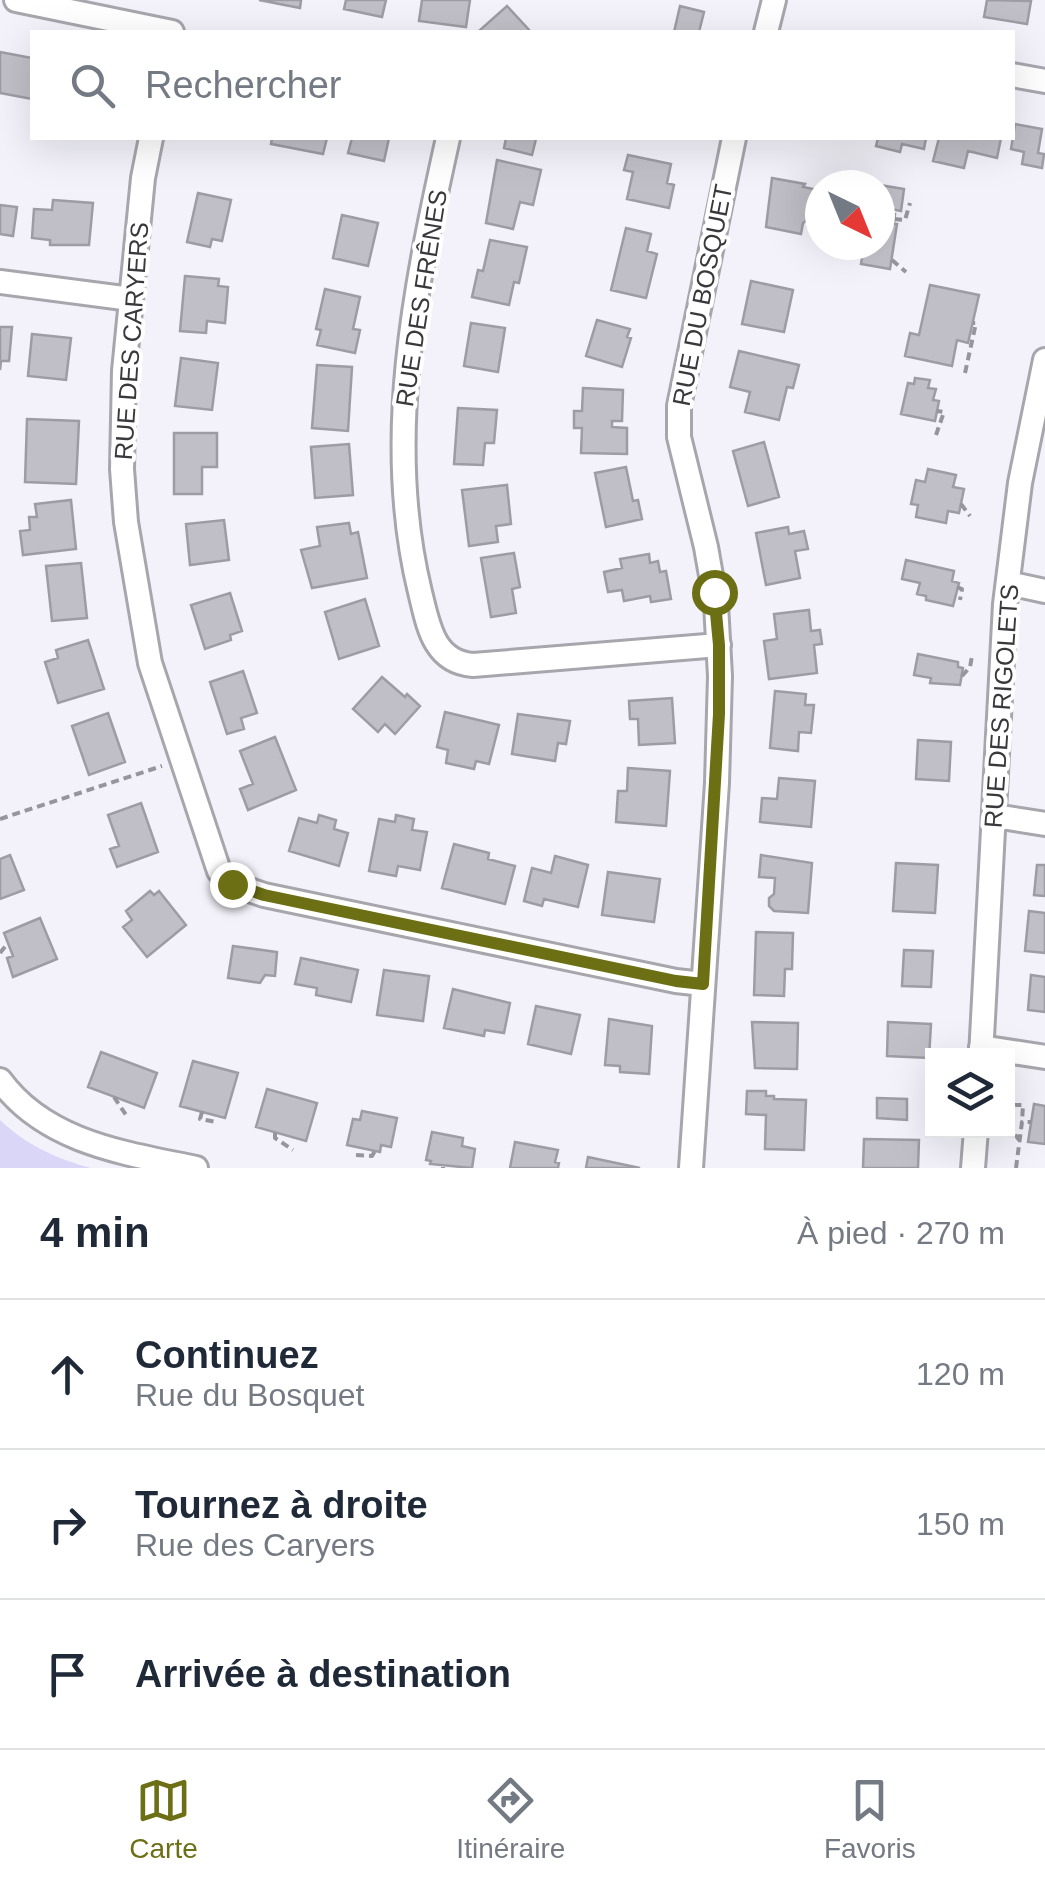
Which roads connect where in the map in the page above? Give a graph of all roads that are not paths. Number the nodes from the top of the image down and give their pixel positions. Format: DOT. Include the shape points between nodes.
graph roads {
  1 [pos="16,0"];
  2 [pos="774,0"];
  3 [pos="162,30"];
  4 [pos="768,30"];
  5 [pos="1015,76"];
  6 [pos="1045,81"];
  7 [pos="151,140"];
  8 [pos="448,140"];
  9 [pos="734,140"];
  10 [pos="0,282"];
  11 [pos="131,299"];
  12 [pos="1045,360"];
  13 [pos="1008,583"];
  14 [pos="1045,591"];
  15 [pos="719,645"];
  16 [pos="995,816"];
  17 [pos="1045,824"];
  18 [pos="703,984"];
  19 [pos="981,1048"];
  20 [pos="1015,1054"];
  21 [pos="1045,1056"];
  22 [pos="0,1080"];
  23 [pos="975,1138"];
  24 [pos="196,1168"];
  25 [pos="692,1168"];
  26 [pos="973,1168"];
  1 -- 3 [label="street"];
  2 -- 4 [label="street"];
  5 -- 6 [label="street"];
  7 -- 11 [label="street, RUE DES CARYERS"];
  8 -- 15 [label="street, RUE DES FRÊNES" via="408,350 402,454 416,576 437,646 452,660 473,665"];
  9 -- 15 [label="street, RUE DU BOSQUET" via="679,422"];
  10 -- 11 [label="street"];
  11 -- 18 [label="street, RUE DES CARYERS" via="122,456 134,580 156,687 212,856 226,879 264,895"];
  12 -- 13 [label="street, RUE DES RIGOLETS"];
  13 -- 14 [label="street"];
  13 -- 16 [label="street, RUE DES RIGOLETS"];
  15 -- 18 [label="street, RUE DU BOSQUET"];
  16 -- 17 [label="street"];
  16 -- 19 [label="street, RUE DES RIGOLETS"];
  18 -- 25 [label="street, RUE DU BOSQUET"];
  20 -- 21 [label="street"];
  22 -- 24 [label="street" via="33,1113 84,1142"];
  23 -- 26 [label="street"];
}
